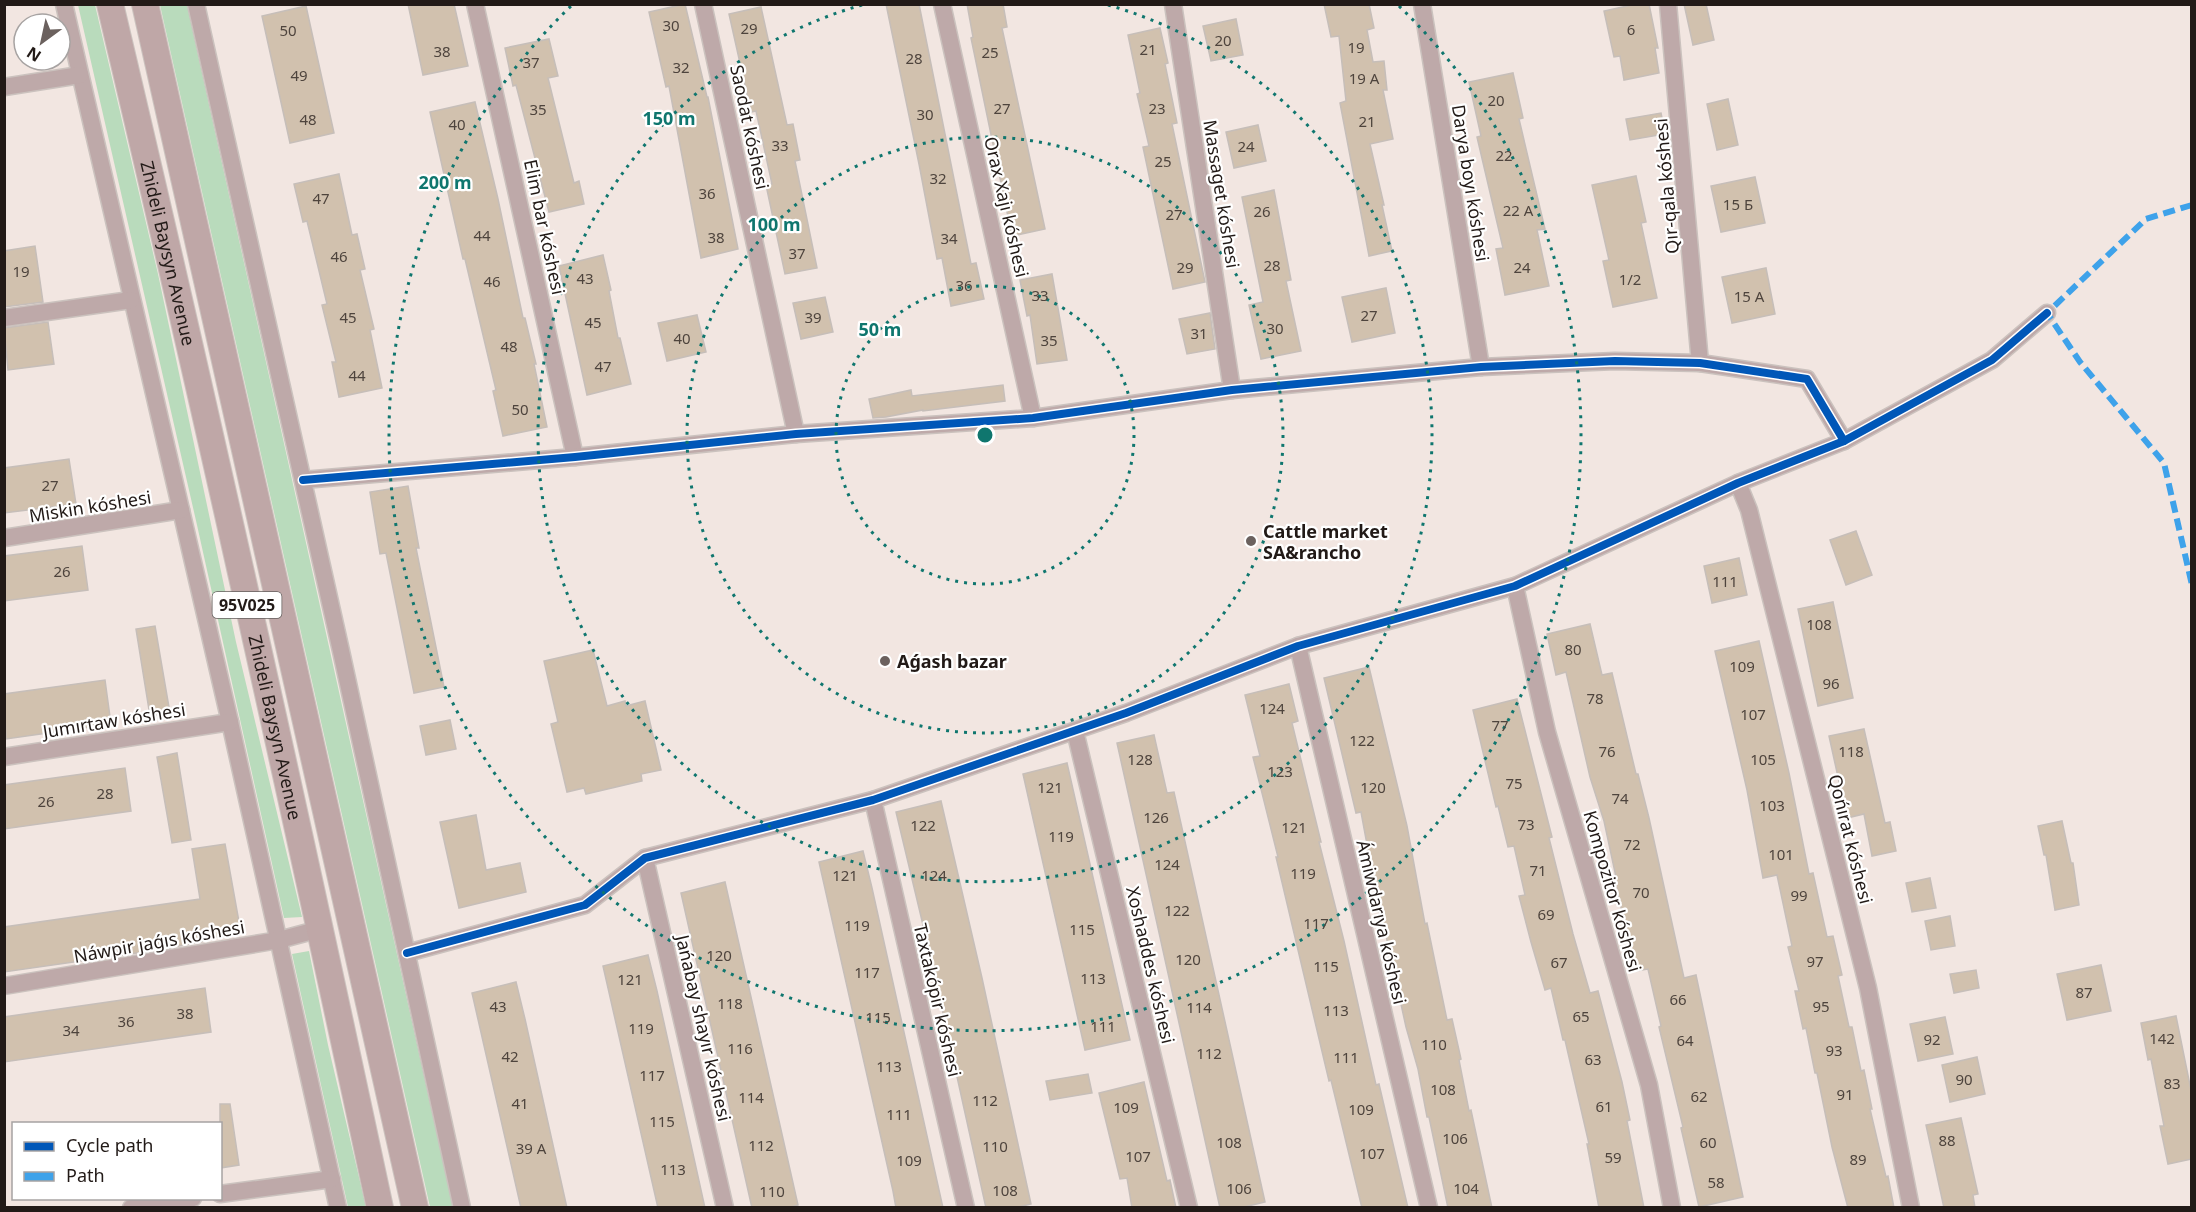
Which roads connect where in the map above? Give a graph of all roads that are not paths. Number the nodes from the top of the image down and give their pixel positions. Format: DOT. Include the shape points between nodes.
graph roads {
  1 [pos="64,4"];
  2 [pos="110,4"];
  3 [pos="145,4"];
  4 [pos="196,4"];
  5 [pos="476,4"];
  6 [pos="703,4"];
  7 [pos="942,4"];
  8 [pos="1173,4"];
  9 [pos="1422,4"];
  10 [pos="1668,4"];
  11 [pos="80,75"];
  12 [pos="4,87"];
  13 [pos="131,300"];
  14 [pos="2047,313"];
  15 [pos="4,318"];
  16 [pos="1700,363"];
  17 [pos="1481,367"];
  18 [pos="1232,390"];
  19 [pos="1034,418"];
  20 [pos="796,434"];
  21 [pos="1844,441"];
  22 [pos="576,457"];
  23 [pos="303,480"];
  24 [pos="1738,483"];
  25 [pos="181,510"];
  26 [pos="4,538"];
  27 [pos="1515,586"];
  28 [pos="1298,646"];
  29 [pos="230,722"];
  30 [pos="1075,731"];
  31 [pos="4,757"];
  32 [pos="873,800"];
  33 [pos="645,858"];
  34 [pos="320,929"];
  35 [pos="279,940"];
  36 [pos="407,953"];
  37 [pos="4,986"];
  38 [pos="332,1179"];
  39 [pos="222,1194"];
  40 [pos="181,1200"];
  41 [pos="131,1208"];
  42 [pos="338,1208"];
  43 [pos="380,1208"];
  44 [pos="415,1208"];
  45 [pos="462,1208"];
  46 [pos="725,1208"];
  47 [pos="966,1208"];
  48 [pos="1189,1208"];
  49 [pos="1429,1208"];
  50 [pos="1672,1208"];
  51 [pos="1911,1208"];
  1 -- 11 [label="street"];
  2 -- 34 [label="main road, Zhideli Baysyn Avenue / 95V025"];
  3 -- 44 [label="main road, Zhideli Baysyn Avenue / 95V025"];
  4 -- 23 [label="street"];
  5 -- 22 [label="street, Elim bar kóshesi"];
  6 -- 20 [label="street, Saodat kóshesi"];
  7 -- 19 [label="street, Orax Xajı kóshesi"];
  8 -- 18 [label="street, Massaget kóshesi"];
  9 -- 17 [label="street, Darya boyı kóshesi"];
  10 -- 16 [label="street, Qır-qala kóshesi"];
  11 -- 12 [label="street"];
  11 -- 13 [label="street"];
  13 -- 15 [label="street"];
  13 -- 25 [label="street"];
  14 -- 21 [label="street" via="1992,360"];
  16 -- 17 [label="street" via="1615,361"];
  16 -- 21 [label="street" via="1807,379"];
  17 -- 18 [label="street"];
  18 -- 19 [label="street"];
  19 -- 20 [label="street"];
  20 -- 22 [label="street"];
  21 -- 24 [label="street"];
  22 -- 23 [label="street"];
  23 -- 36 [label="street"];
  24 -- 27 [label="street"];
  24 -- 51 [label="street, Qońırat kóshesi" via="1749,510 1868,988"];
  25 -- 26 [label="street, Miskin kóshesi"];
  25 -- 29 [label="street"];
  27 -- 28 [label="street"];
  27 -- 50 [label="street, Kompozitor kóshesi" via="1547,732 1649,1085"];
  28 -- 30 [label="street"];
  28 -- 49 [label="street, Ámiwdarıya kóshesi"];
  29 -- 31 [label="street, Jumırtaw kóshesi"];
  29 -- 35 [label="street"];
  30 -- 32 [label="street"];
  30 -- 48 [label="street, Xoshaddes kóshesi"];
  32 -- 33 [label="street"];
  32 -- 47 [label="street, Taxtakópir kóshesi"];
  33 -- 36 [label="street" via="585,905"];
  33 -- 46 [label="street, Jańabay shayır kóshesi"];
  34 -- 35 [label="street, Náwpir jaǵıs kóshesi"];
  34 -- 43 [label="main road, Zhideli Baysyn Avenue / 95V025"];
  35 -- 37 [label="street, Náwpir jaǵıs kóshesi"];
  35 -- 38 [label="street"];
  36 -- 45 [label="street"];
  38 -- 39 [label="street"];
  38 -- 42 [label="street"];
  40 -- 41 [label="street"];
}
